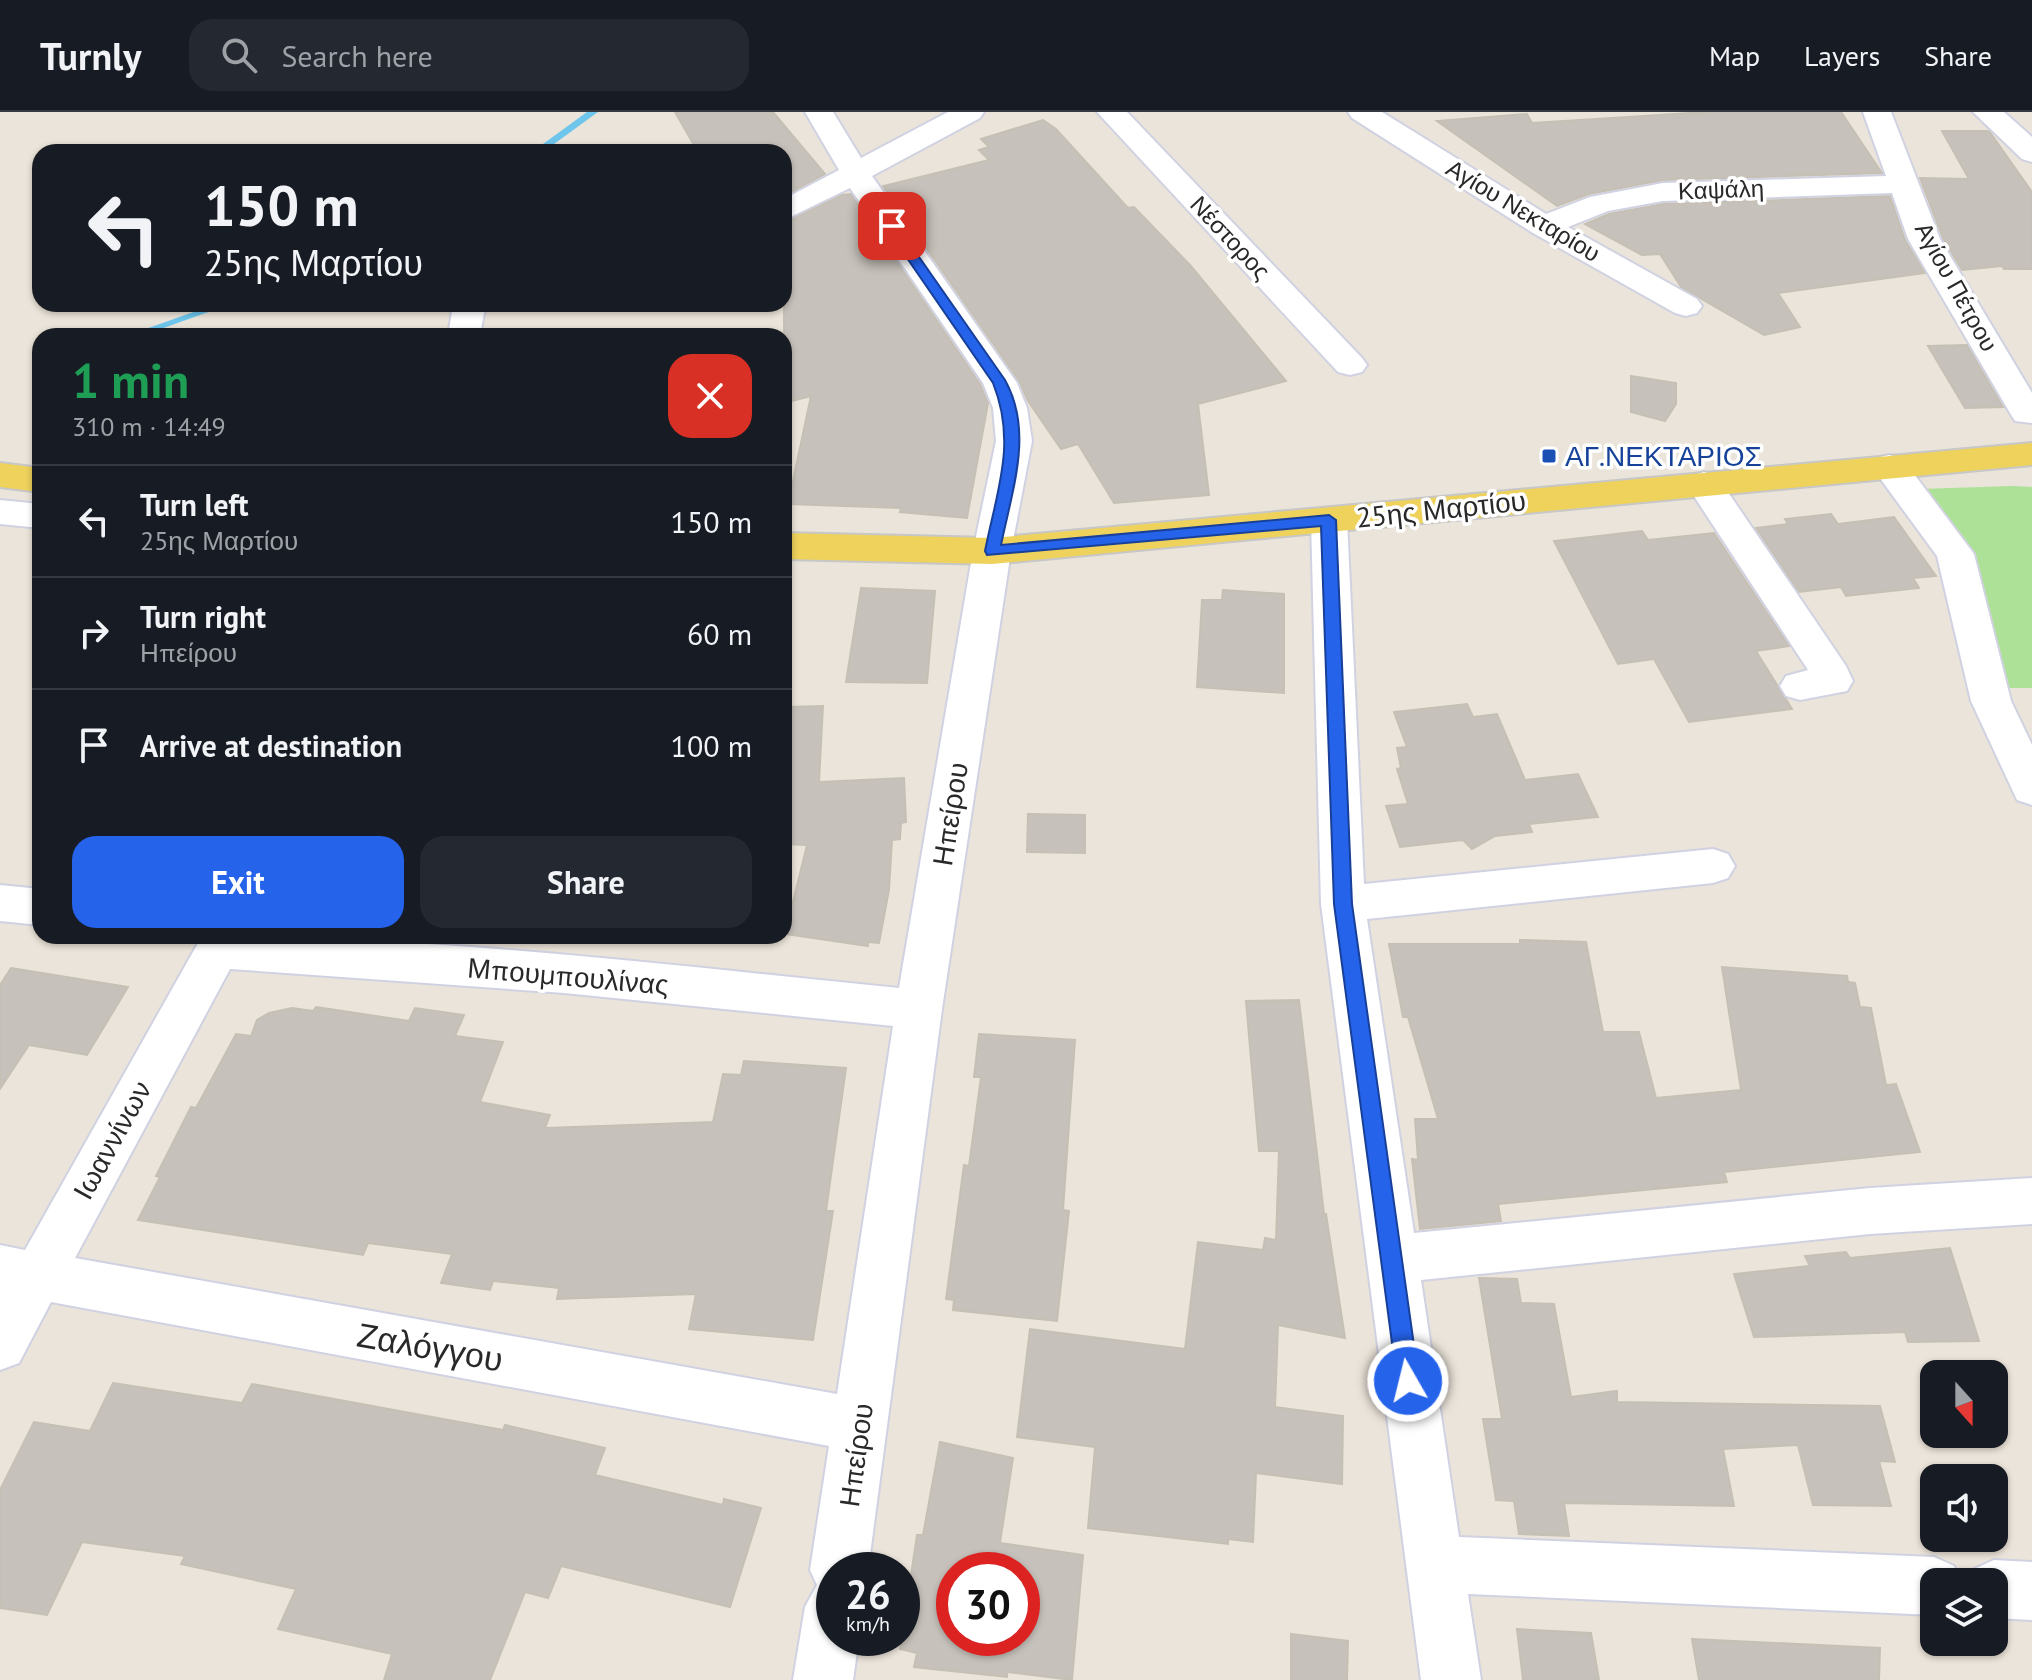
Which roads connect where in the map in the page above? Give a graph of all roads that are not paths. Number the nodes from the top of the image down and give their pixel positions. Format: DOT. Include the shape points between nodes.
graph roads {
  1 [pos="819,112"];
  2 [pos="970,112"];
  3 [pos="1111,112"];
  4 [pos="1362,112"];
  5 [pos="1877,112"];
  6 [pos="1987,112"];
  7 [pos="2032,153"];
  8 [pos="856,174"];
  9 [pos="1904,184"];
  10 [pos="792,207"];
  11 [pos="1544,226"];
  12 [pos="1686,306"];
  13 [pos="1350,365"];
  14 [pos="2023,442"];
  15 [pos="1889,466"];
  16 [pos="0,475"];
  17 [pos="32,479"];
  18 [pos="1704,484"];
  19 [pos="0,512"];
  20 [pos="32,515"];
  21 [pos="1329,520"];
  22 [pos="792,546"];
  23 [pos="992,551"];
  24 [pos="1800,686"];
  25 [pos="2032,789"];
  26 [pos="1713,866"];
  27 [pos="0,903"];
  28 [pos="1343,904"];
  29 [pos="32,906"];
  30 [pos="220,944"];
  31 [pos="232,944"];
  32 [pos="919,1009"];
  33 [pos="2032,1201"];
  34 [pos="1391,1259"];
  35 [pos="18,1272"];
  36 [pos="0,1345"];
  37 [pos="861,1425"];
  38 [pos="842,1552"];
  39 [pos="1434,1564"];
  40 [pos="1920,1585"];
  41 [pos="2008,1590"];
  42 [pos="2032,1591"];
  43 [pos="827,1656"];
  44 [pos="823,1680"];
  45 [pos="1451,1680"];
  1 -- 8 [label="street, Ηπείρου"];
  2 -- 8 [label="street"];
  3 -- 13 [label="street, Νέστορος"];
  4 -- 11 [label="street, Αγίου Νεκταρίου"];
  5 -- 9 [label="street, Αγίου Πέτρου"];
  6 -- 7 [label="street"];
  8 -- 10 [label="street"];
  8 -- 23 [label="street, Ηπείρου" via="1000,383 1010,408 1014,441"];
  9 -- 11 [label="street, Καψάλη" via="1663,192 1601,203"];
  9 -- 14 [label="street, Αγίου Πέτρου" via="1924,239"];
  11 -- 12 [label="street, Αγίου Νεκταρίου"];
  14 -- 15 [label="main road, 25ης Μαρτίου"];
  15 -- 18 [label="main road, 25ης Μαρτίου"];
  15 -- 25 [label="street" via="1955,554 1991,701"];
  16 -- 17 [label="main road"];
  18 -- 21 [label="main road, 25ης Μαρτίου"];
  18 -- 24 [label="street" via="1832,676 1833,681"];
  19 -- 20 [label="street"];
  21 -- 23 [label="main road, 25ης Μαρτίου"];
  21 -- 28 [label="street"];
  22 -- 23 [label="main road, 25ης Μαρτίου"];
  23 -- 32 [label="street, Ηπείρου"];
  26 -- 28 [label="street"];
  27 -- 29 [label="street"];
  28 -- 34 [label="street"];
  30 -- 35 [label="street, Ιωαννίνων"];
  31 -- 32 [label="street, Μπουμπουλίνας"];
  32 -- 37 [label="street, Ηπείρου"];
  33 -- 34 [label="street" via="1870,1211"];
  34 -- 39 [label="street"];
  35 -- 36 [label="street, Ιωαννίνων"];
  35 -- 37 [label="street, Ζαλόγγου"];
  37 -- 38 [label="street, Ηπείρου"];
  39 -- 40 [label="street"];
  39 -- 45 [label="street"];
  41 -- 42 [label="street"];
  43 -- 44 [label="street"];
}
